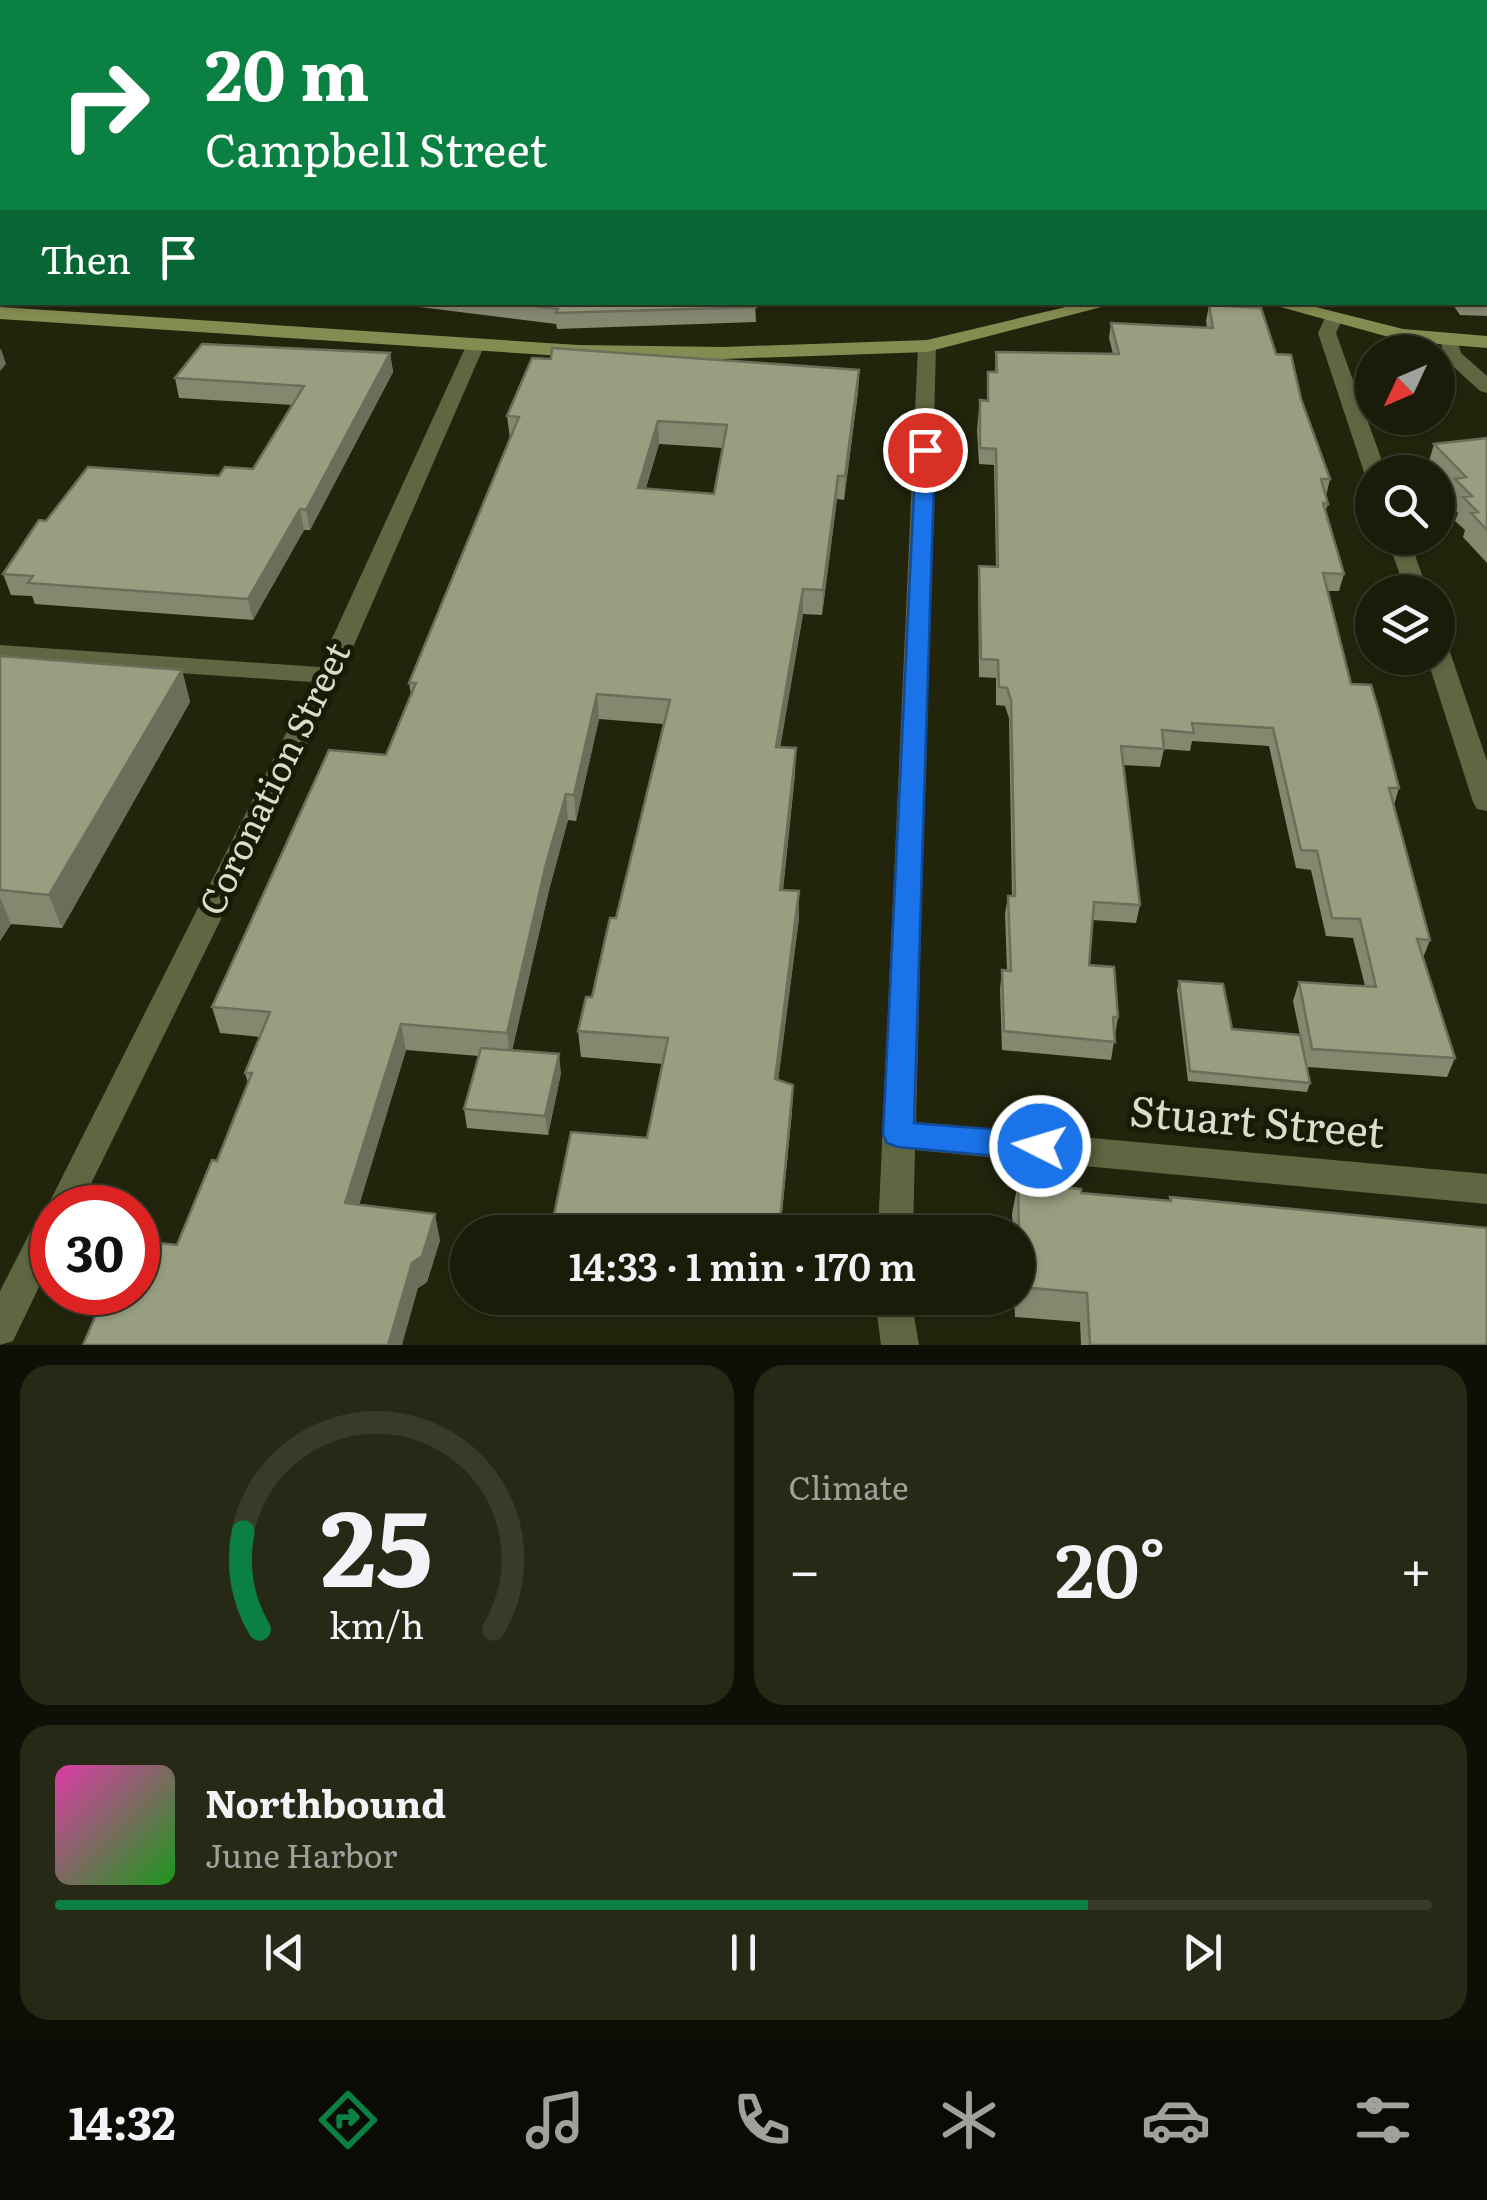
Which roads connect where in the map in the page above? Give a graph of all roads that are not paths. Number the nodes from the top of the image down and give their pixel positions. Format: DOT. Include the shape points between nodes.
graph roads {
  1 [pos="1099,305"];
  2 [pos="1282,305"];
  3 [pos="0,314"];
  4 [pos="1333,320"];
  5 [pos="1419,335"];
  6 [pos="1455,340"];
  7 [pos="1487,342"];
  8 [pos="476,344"];
  9 [pos="927,346"];
  10 [pos="1455,357"];
  11 [pos="1487,386"];
  12 [pos="1369,455"];
  13 [pos="0,653"];
  14 [pos="328,675"];
  15 [pos="1446,675"];
  16 [pos="1487,802"];
  17 [pos="898,1134"];
  18 [pos="73,1185"];
  19 [pos="1487,1189"];
  20 [pos="896,1215"];
  21 [pos="30,1268"];
  22 [pos="896,1315"];
  23 [pos="0,1329"];
  24 [pos="900,1345"];
  1 -- 9 [label="street"];
  2 -- 4 [label="street"];
  3 -- 8 [label="street"];
  4 -- 5 [label="street"];
  4 -- 12 [label="street" via="1327,334"];
  6 -- 7 [label="street"];
  8 -- 9 [label="street" via="644,354"];
  8 -- 14 [label="street, Coronation Street"];
  9 -- 17 [label="street"];
  10 -- 11 [label="street"];
  13 -- 14 [label="street"];
  14 -- 18 [label="street, Coronation Street"];
  15 -- 16 [label="street"];
  17 -- 19 [label="street, Stuart Street"];
  17 -- 20 [label="street"];
  21 -- 23 [label="street"];
  22 -- 24 [label="street"];
}
